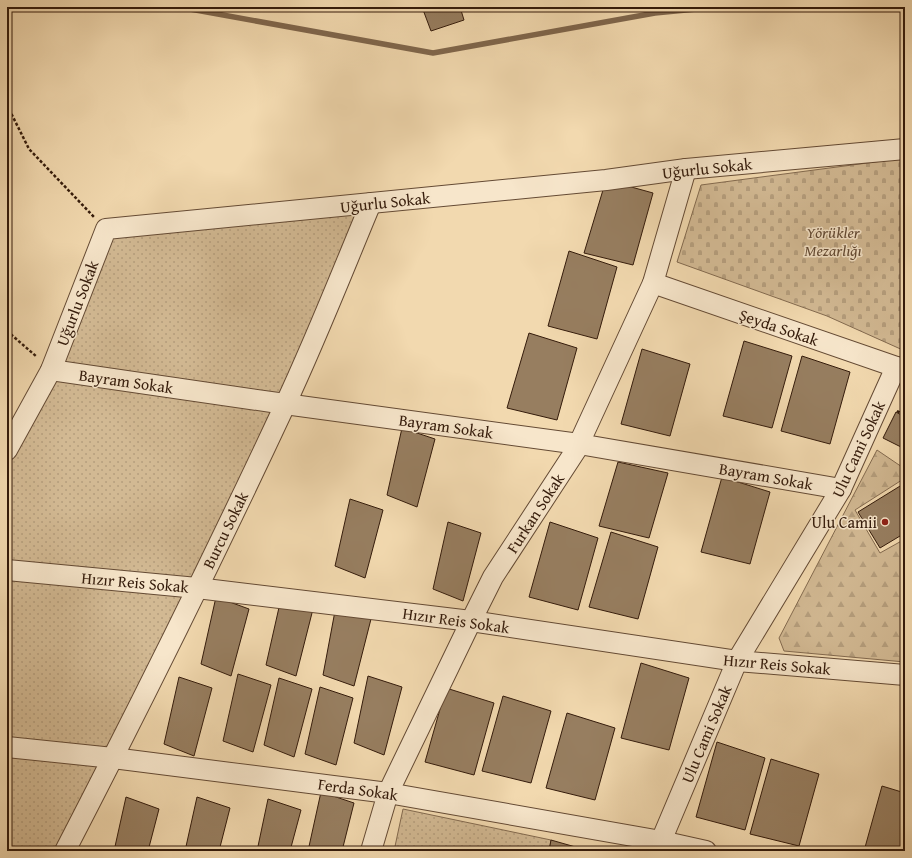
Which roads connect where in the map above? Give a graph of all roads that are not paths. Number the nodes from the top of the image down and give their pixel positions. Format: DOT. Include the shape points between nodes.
graph roads {
  1 [pos="905,149"];
  2 [pos="686,169"];
  3 [pos="372,203"];
  4 [pos="653,283"];
  5 [pos="900,369"];
  6 [pos="51,370"];
  7 [pos="285,404"];
  8 [pos="579,444"];
  9 [pos="7,450"];
  10 [pos="841,489"];
  11 [pos="7,570"];
  12 [pos="197,588"];
  13 [pos="471,621"];
  14 [pos="737,661"];
  15 [pos="905,675"];
  16 [pos="7,747"];
  17 [pos="113,758"];
  18 [pos="388,792"];
  19 [pos="659,846"];
  20 [pos="66,851"];
  21 [pos="371,851"];
  22 [pos="706,851"];
  1 -- 2 [label="street, Uğurlu Sokak"];
  2 -- 3 [label="street, Uğurlu Sokak" via="606,180"];
  2 -- 4 [label="street, Furkan Sokak"];
  3 -- 6 [label="street, Uğurlu Sokak" via="106,229"];
  3 -- 7 [label="street, Burcu Sokak"];
  4 -- 5 [label="street, Şeyda Sokak"];
  4 -- 8 [label="street, Furkan Sokak"];
  5 -- 10 [label="street, Ulu Cami Sokak"];
  6 -- 7 [label="street, Bayram Sokak"];
  6 -- 9 [label="street, Uğurlu Sokak"];
  7 -- 8 [label="street, Bayram Sokak"];
  7 -- 12 [label="street, Burcu Sokak"];
  8 -- 10 [label="street, Bayram Sokak"];
  8 -- 13 [label="street, Furkan Sokak" via="493,577"];
  10 -- 14 [label="street, Ulu Cami Sokak"];
  11 -- 12 [label="street, Hızır Reis Sokak"];
  12 -- 13 [label="street, Hızır Reis Sokak"];
  12 -- 17 [label="street, Burcu Sokak"];
  13 -- 14 [label="street, Hızır Reis Sokak"];
  13 -- 18 [label="street, Furkan Sokak"];
  14 -- 15 [label="street, Hızır Reis Sokak"];
  14 -- 19 [label="street, Ulu Cami Sokak"];
  16 -- 17 [label="street, Ferda Sokak"];
  17 -- 18 [label="street, Ferda Sokak"];
  17 -- 20 [label="street, Burcu Sokak"];
  18 -- 19 [label="street, Ferda Sokak"];
  18 -- 21 [label="street, Furkan Sokak"];
  19 -- 22 [label="street, Ferda Sokak"];
}
